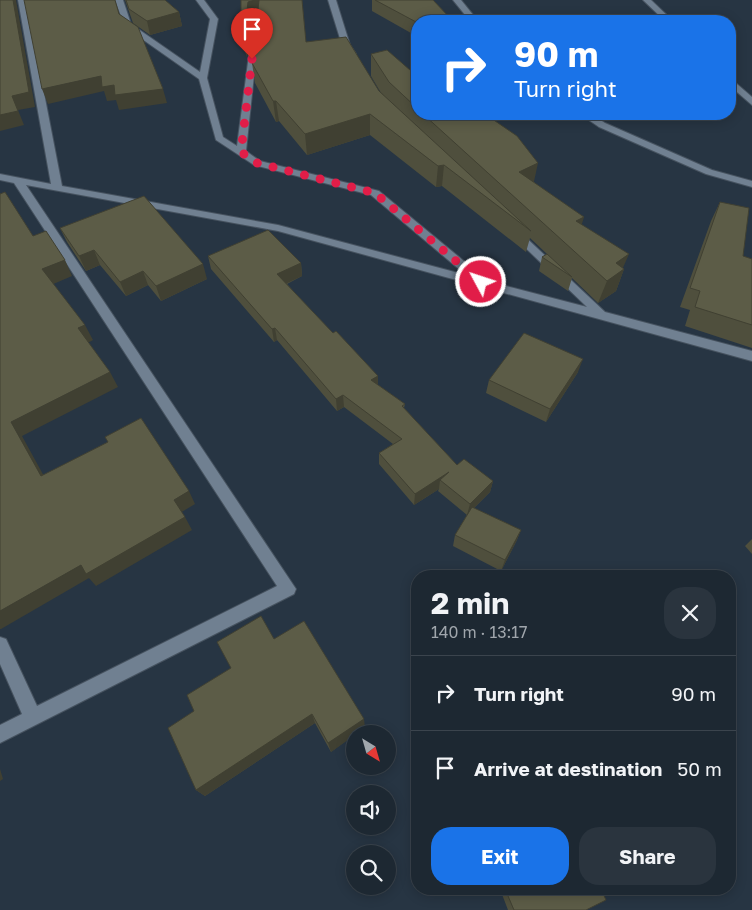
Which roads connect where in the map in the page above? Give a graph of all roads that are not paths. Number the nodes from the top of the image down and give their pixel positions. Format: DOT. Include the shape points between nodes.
graph roads {
  1 [pos="22,0"];
  2 [pos="119,0"];
  3 [pos="200,0"];
  4 [pos="332,0"];
  5 [pos="457,0"];
  6 [pos="647,0"];
  7 [pos="469,15"];
  8 [pos="663,15"];
  9 [pos="256,31"];
  10 [pos="356,61"];
  11 [pos="203,78"];
  12 [pos="736,87"];
  13 [pos="752,102"];
  14 [pos="595,120"];
  15 [pos="241,152"];
  16 [pos="0,177"];
  17 [pos="18,181"];
  18 [pos="752,184"];
  19 [pos="57,188"];
  20 [pos="510,228"];
  21 [pos="481,282"];
  22 [pos="602,315"];
  23 [pos="752,356"];
  24 [pos="0,645"];
  25 [pos="33,718"];
  26 [pos="0,734"];
  1 -- 19 [label="street"];
  2 -- 11 [label="street" via="128,25"];
  3 -- 11 [label="street" via="214,19"];
  4 -- 10 [label="street" via="346,45"];
  5 -- 7 [label="street"];
  6 -- 8 [label="street"];
  9 -- 15 [label="street"];
  11 -- 15 [label="street" via="219,138"];
  12 -- 13 [label="street"];
  14 -- 18 [label="street" via="709,172"];
  15 -- 21 [label="street" via="257,163 375,193"];
  16 -- 17 [label="street"];
  17 -- 19 [label="street"];
  17 -- 25 [label="street" via="288,589"];
  19 -- 21 [label="street" via="278,228"];
  20 -- 22 [label="street"];
  21 -- 22 [label="street"];
  22 -- 23 [label="street"];
  24 -- 25 [label="street"];
  25 -- 26 [label="street"];
}
